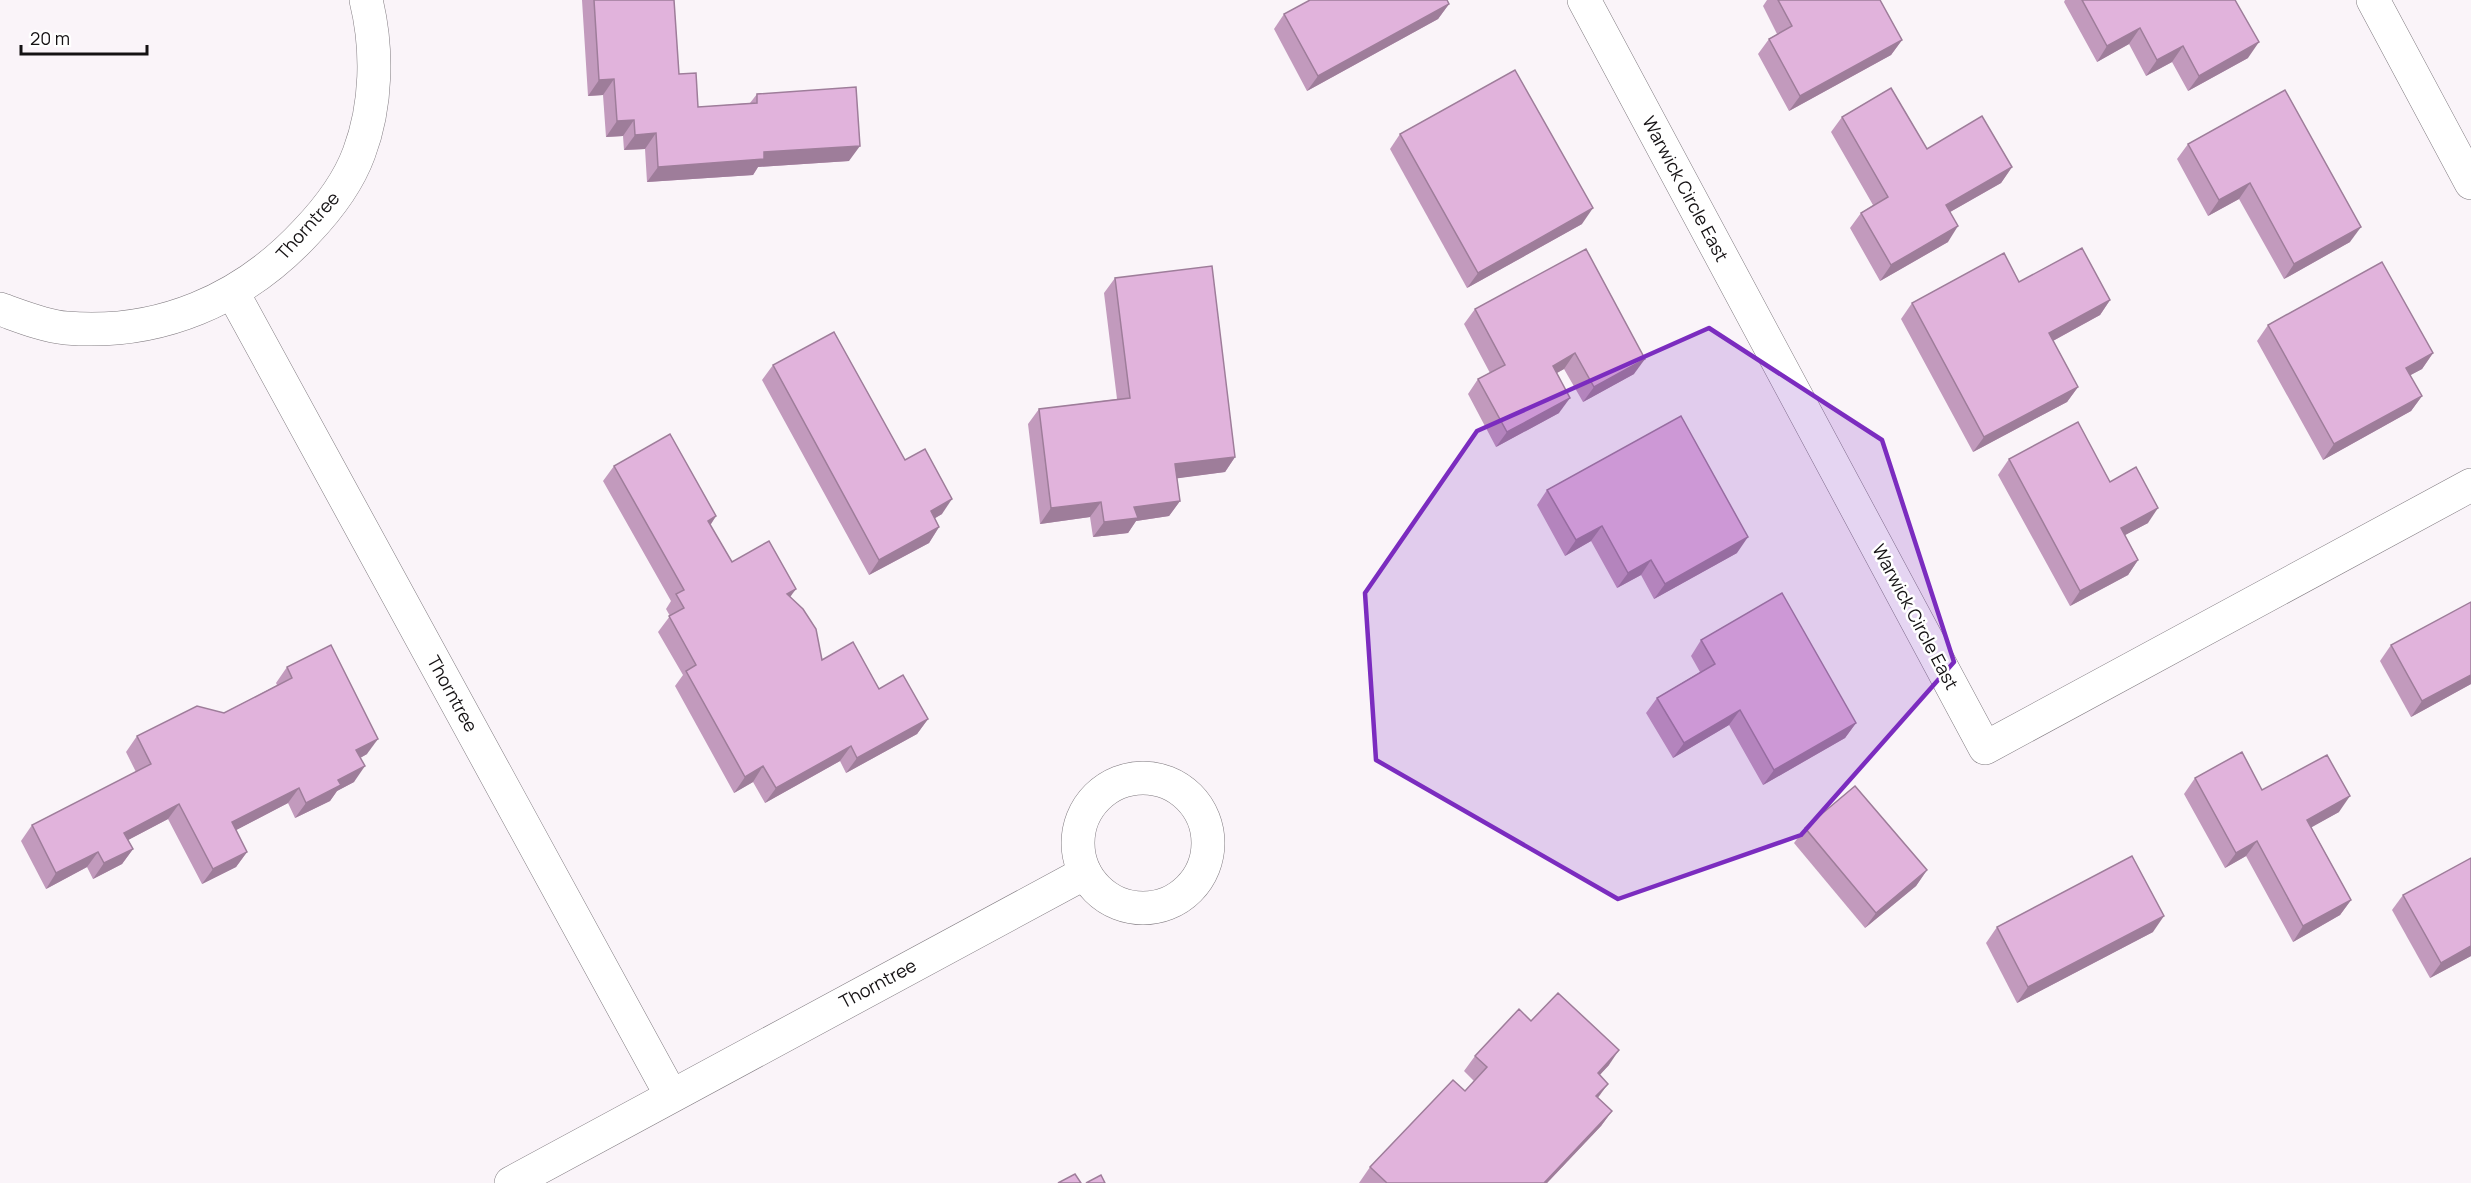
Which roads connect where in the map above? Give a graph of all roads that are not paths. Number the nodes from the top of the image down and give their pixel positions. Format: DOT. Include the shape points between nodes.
graph roads {
  1 [pos="366,0"];
  2 [pos="1584,0"];
  3 [pos="2373,0"];
  4 [pos="2471,183"];
  5 [pos="233,293"];
  6 [pos="0,309"];
  7 [pos="2471,485"];
  8 [pos="1085,873"];
  9 [pos="671,1095"];
  10 [pos="511,1183"];
  1 -- 5 [label="street, Thorntree" via="373,36 374,73 370,112 359,153 321,217 266,272"];
  2 -- 7 [label="street, Warwick Circle East" via="1985,748"];
  3 -- 4 [label="street"];
  5 -- 6 [label="street, Thorntree" via="151,324 107,329 64,328"];
  5 -- 9 [label="street, Thorntree"];
  8 -- 9 [label="street, Thorntree"];
  9 -- 10 [label="street, Thorntree"];
}
